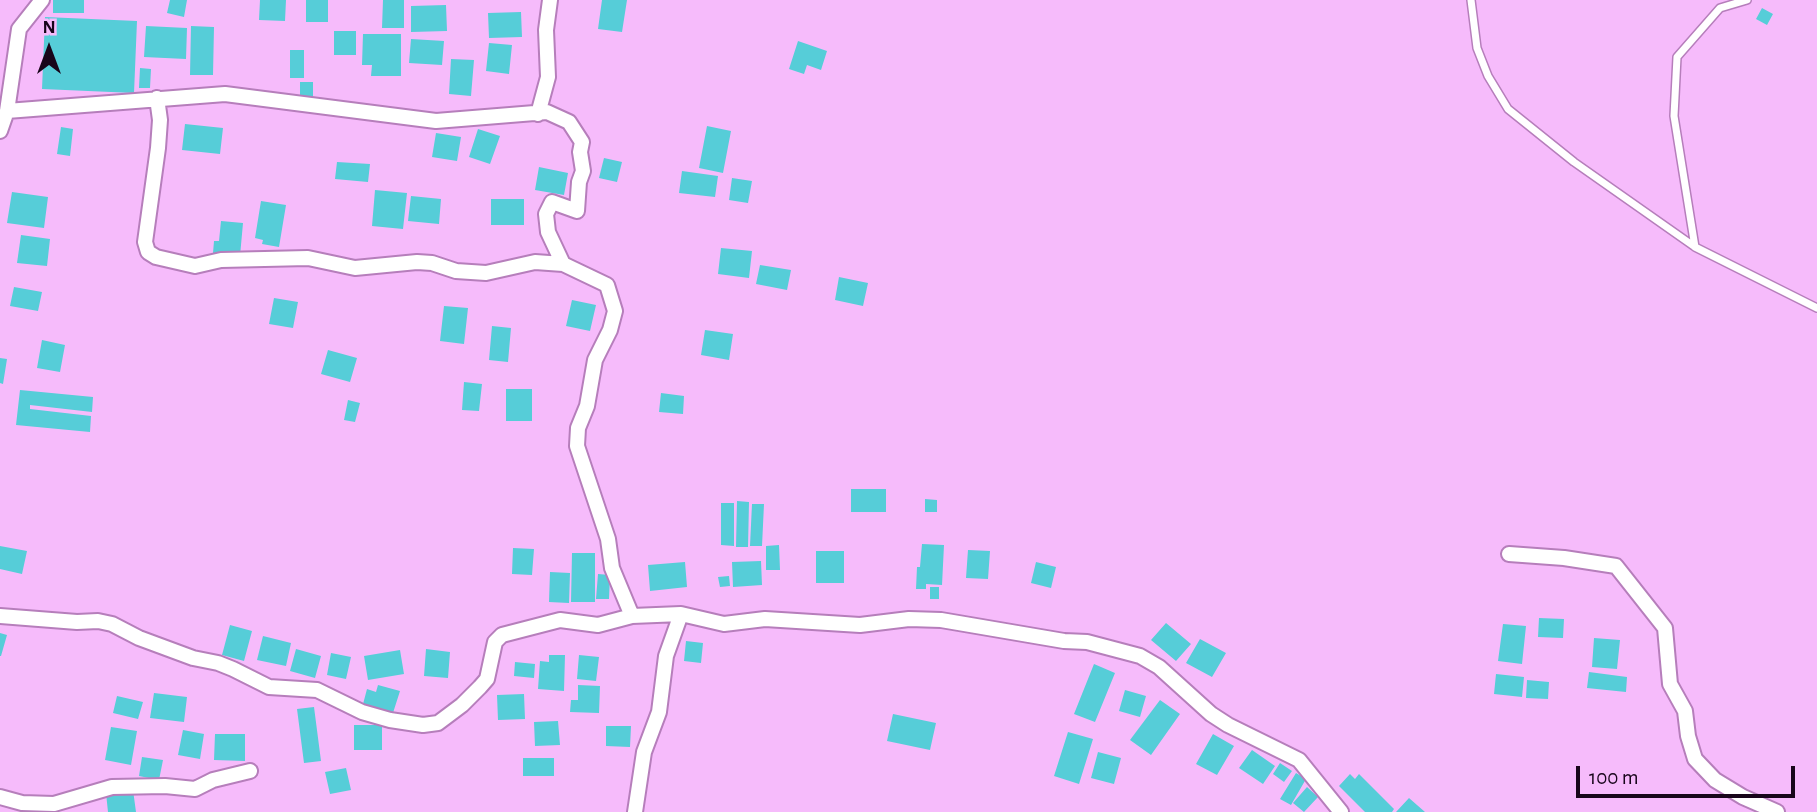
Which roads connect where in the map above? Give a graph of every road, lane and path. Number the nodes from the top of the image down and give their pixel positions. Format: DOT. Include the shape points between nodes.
graph roads {
  1 [pos="42,0"];
  2 [pos="550,0"];
  3 [pos="1471,0"];
  4 [pos="1747,0"];
  5 [pos="157,98"];
  6 [pos="7,111"];
  7 [pos="538,114"];
  8 [pos="0,131"];
  9 [pos="1695,247"];
  10 [pos="563,264"];
  11 [pos="1817,308"];
  12 [pos="1509,554"];
  13 [pos="681,614"];
  14 [pos="0,616"];
  15 [pos="632,616"];
  16 [pos="250,771"];
  17 [pos="0,797"];
  18 [pos="635,812"];
  19 [pos="1341,812"];
  20 [pos="1777,812"];
  1 -- 6 [label="street" via="19,29"];
  2 -- 7 [label="street" via="548,78"];
  3 -- 9 [label="lane" via="1478,48 1508,109"];
  4 -- 9 [label="lane" via="1720,8 1677,57 1674,116"];
  5 -- 6 [label="street"];
  5 -- 7 [label="street" via="225,94 436,121"];
  5 -- 10 [label="street" via="158,148 145,242 156,257 195,266 221,260 308,258 355,268 417,262 486,273 535,262"];
  6 -- 8 [label="street"];
  7 -- 10 [label="street" via="547,112 569,122 582,142 577,211 552,202 546,214 548,232"];
  9 -- 11 [label="lane"];
  10 -- 15 [label="street" via="602,281 614,302 610,330 595,360 577,446 608,539 612,568"];
  12 -- 20 [label="street" via="1616,566 1665,628 1670,684 1685,711 1695,759 1714,779"];
  13 -- 15 [label="street"];
  13 -- 18 [label="street" via="666,656 659,712 644,752"];
  13 -- 19 [label="street" via="724,624 765,619 860,625 941,620 1087,642 1140,656 1211,714 1299,760"];
  14 -- 15 [label="street" via="112,624 193,658 233,668 268,687 317,690 362,712 423,725 438,723 480,687 487,679 495,642 502,635 560,620 598,625"];
  16 -- 17 [label="street" via="214,779 195,789 112,788 54,804"];
}
